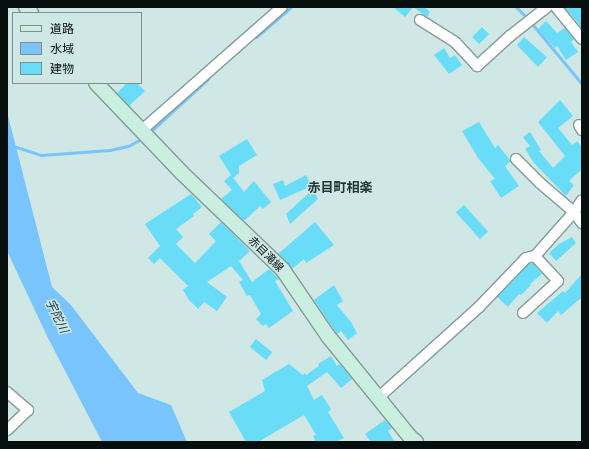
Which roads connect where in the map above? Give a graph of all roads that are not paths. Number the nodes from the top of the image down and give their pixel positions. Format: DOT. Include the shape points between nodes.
graph roads {
  1 [pos="282,7"];
  2 [pos="547,7"];
  3 [pos="556,7"];
  4 [pos="420,20"];
  5 [pos="582,39"];
  6 [pos="97,84"];
  7 [pos="146,134"];
  8 [pos="516,159"];
  9 [pos="582,200"];
  10 [pos="574,212"];
  11 [pos="582,223"];
  12 [pos="535,256"];
  13 [pos="523,313"];
  14 [pos="7,392"];
  15 [pos="379,397"];
  16 [pos="7,430"];
  17 [pos="416,442"];
  1 -- 7 [label="street"];
  2 -- 4 [label="street" via="477,66 455,42"];
  3 -- 5 [label="street"];
  6 -- 7 [label="main road, 赤目滝線"];
  7 -- 15 [label="main road, 赤目滝線" via="182,174 283,270 328,336"];
  8 -- 10 [label="street"];
  9 -- 10 [label="street"];
  10 -- 11 [label="street"];
  10 -- 12 [label="street"];
  12 -- 13 [label="street" via="558,281"];
  12 -- 15 [label="street" via="526,258 480,308"];
  14 -- 16 [label="street" via="28,410"];
  15 -- 17 [label="main road, 赤目滝線"];
}
